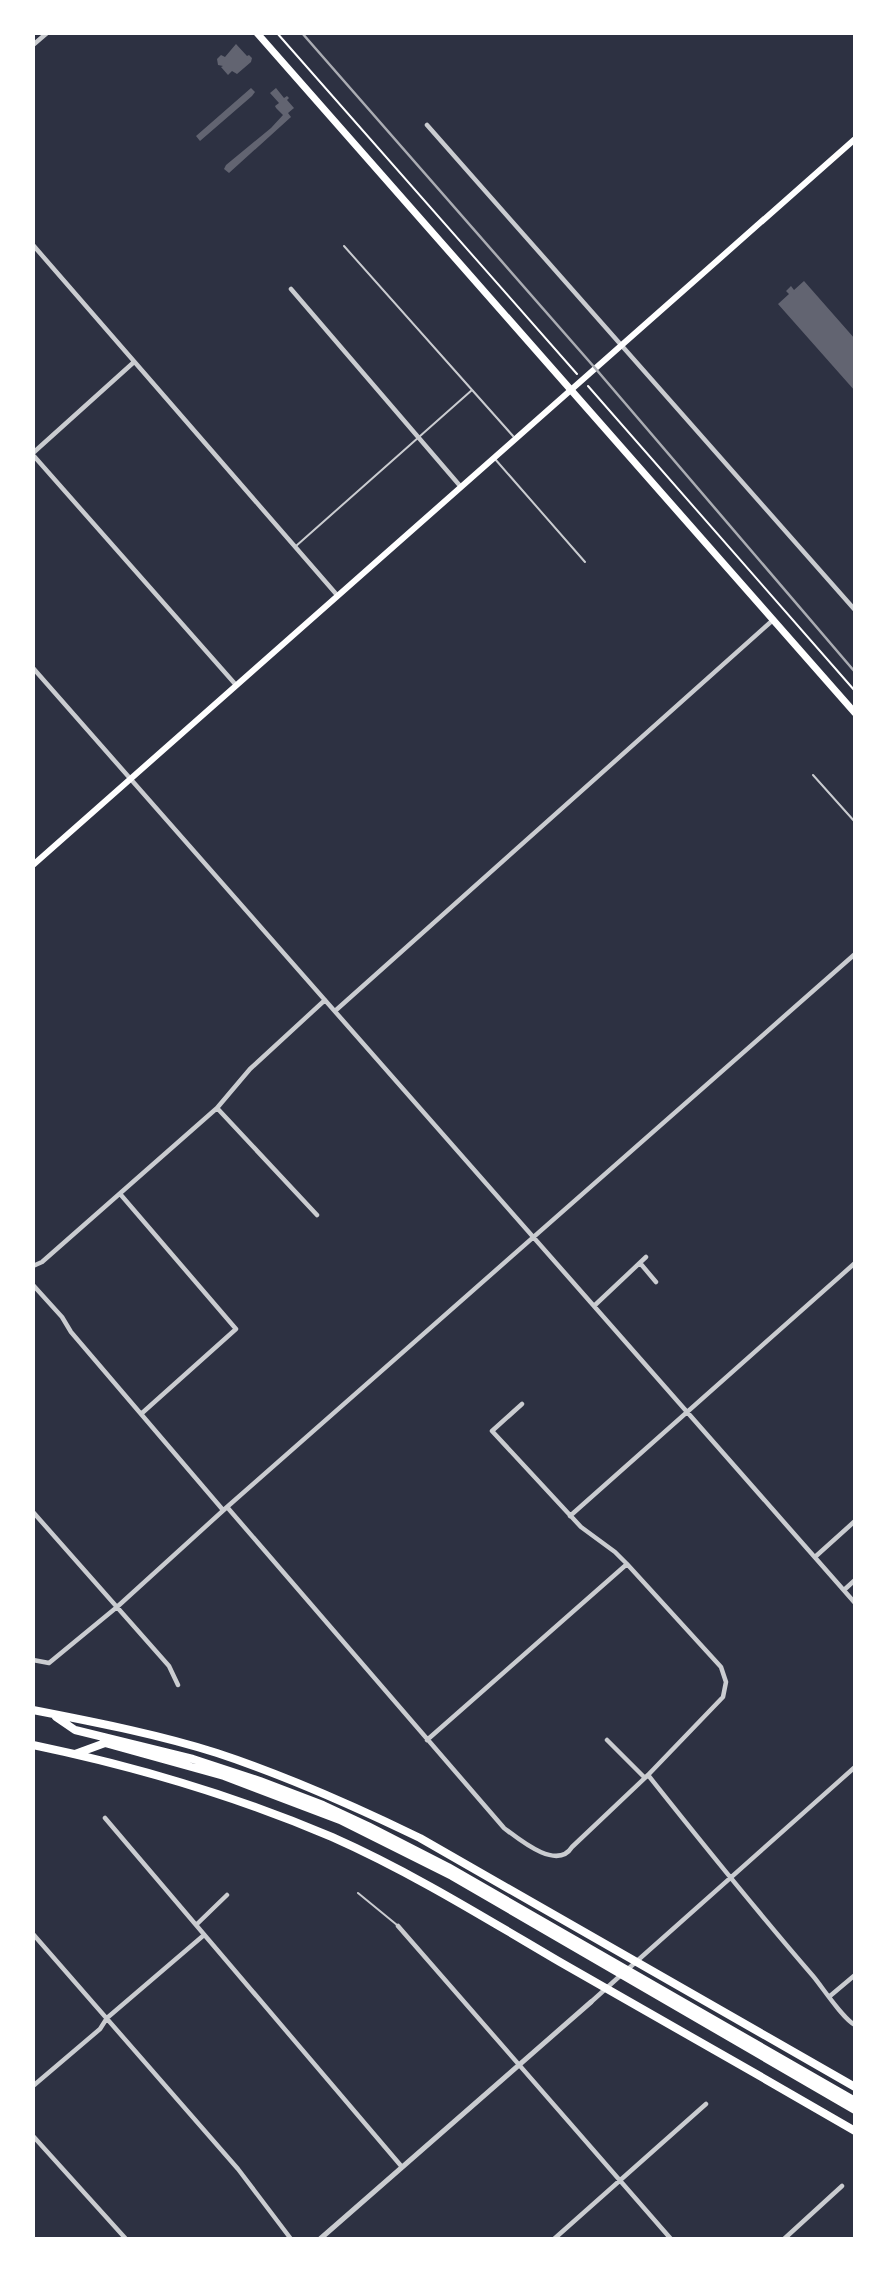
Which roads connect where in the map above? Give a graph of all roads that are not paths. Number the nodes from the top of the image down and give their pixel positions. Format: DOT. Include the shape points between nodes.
graph roads {
  1 [pos="47,33"];
  2 [pos="257,33"];
  3 [pos="33,45"];
  4 [pos="428,125"];
  5 [pos="855,139"];
  6 [pos="33,245"];
  7 [pos="344,246"];
  8 [pos="291,289"];
  9 [pos="621,345"];
  10 [pos="134,362"];
  11 [pos="472,390"];
  12 [pos="570,390"];
  13 [pos="418,437"];
  14 [pos="516,439"];
  15 [pos="33,454"];
  16 [pos="494,458"];
  17 [pos="461,487"];
  18 [pos="295,547"];
  19 [pos="585,562"];
  20 [pos="337,595"];
  21 [pos="855,610"];
  22 [pos="773,620"];
  23 [pos="33,668"];
  24 [pos="236,685"];
  25 [pos="855,713"];
  26 [pos="813,775"];
  27 [pos="131,778"];
  28 [pos="855,822"];
  29 [pos="33,865"];
  30 [pos="855,954"];
  31 [pos="325,1000"];
  32 [pos="335,1011"];
  33 [pos="217,1108"];
  34 [pos="121,1195"];
  35 [pos="317,1215"];
  36 [pos="534,1238"];
  37 [pos="646,1257"];
  38 [pos="640,1263"];
  39 [pos="855,1263"];
  40 [pos="33,1266"];
  41 [pos="656,1282"];
  42 [pos="33,1285"];
  43 [pos="594,1306"];
  44 [pos="522,1404"];
  45 [pos="687,1411"];
  46 [pos="141,1414"];
  47 [pos="225,1509"];
  48 [pos="33,1512"];
  49 [pos="570,1516"];
  50 [pos="855,1521"];
  51 [pos="815,1557"];
  52 [pos="627,1564"];
  53 [pos="855,1580"];
  54 [pos="844,1590"];
  55 [pos="855,1602"];
  56 [pos="117,1607"];
  57 [pos="33,1660"];
  58 [pos="178,1685"];
  59 [pos="33,1710"];
  60 [pos="51,1713"];
  61 [pos="428,1740"];
  62 [pos="607,1740"];
  63 [pos="34,1746"];
  64 [pos="75,1754"];
  65 [pos="855,1767"];
  66 [pos="647,1777"];
  67 [pos="105,1818"];
  68 [pos="730,1880"];
  69 [pos="358,1893"];
  70 [pos="227,1895"];
  71 [pos="195,1924"];
  72 [pos="398,1926"];
  73 [pos="33,1934"];
  74 [pos="204,1934"];
  75 [pos="855,1975"];
  76 [pos="830,1996"];
  77 [pos="591,2002"];
  78 [pos="107,2018"];
  79 [pos="855,2025"];
  80 [pos="520,2066"];
  81 [pos="33,2086"];
  82 [pos="855,2087"];
  83 [pos="855,2101"];
  84 [pos="706,2104"];
  85 [pos="855,2110"];
  86 [pos="855,2131"];
  87 [pos="33,2136"];
  88 [pos="401,2167"];
  89 [pos="619,2181"];
  90 [pos="842,2186"];
  91 [pos="126,2239"];
  92 [pos="291,2239"];
  93 [pos="320,2239"];
  94 [pos="554,2239"];
  95 [pos="671,2239"];
  96 [pos="783,2239"];
  1 -- 3 [label="street"];
  2 -- 12 [label="main road"];
  4 -- 9 [label="street"];
  5 -- 9 [label="main road"];
  6 -- 10 [label="street"];
  7 -- 11 [label="lane"];
  8 -- 13 [label="street"];
  9 -- 12 [label="main road"];
  9 -- 21 [label="street"];
  10 -- 15 [label="street"];
  10 -- 18 [label="street"];
  11 -- 13 [label="lane"];
  11 -- 14 [label="lane"];
  12 -- 14 [label="main road"];
  12 -- 22 [label="main road"];
  13 -- 17 [label="street"];
  13 -- 18 [label="lane"];
  14 -- 16 [label="main road"];
  15 -- 24 [label="street"];
  16 -- 17 [label="main road"];
  16 -- 19 [label="lane"];
  17 -- 20 [label="main road"];
  18 -- 20 [label="street"];
  20 -- 24 [label="main road"];
  22 -- 25 [label="main road"];
  22 -- 32 [label="street"];
  23 -- 27 [label="street"];
  24 -- 27 [label="main road"];
  26 -- 28 [label="lane"];
  27 -- 29 [label="main road"];
  27 -- 31 [label="street"];
  30 -- 36 [label="street"];
  31 -- 32 [label="street"];
  31 -- 33 [label="street" via="250,1069"];
  32 -- 36 [label="street"];
  33 -- 34 [label="street"];
  33 -- 35 [label="street"];
  34 -- 40 [label="street"];
  34 -- 46 [label="street" via="236,1329"];
  36 -- 43 [label="street"];
  36 -- 47 [label="street"];
  37 -- 38 [label="street"];
  38 -- 41 [label="street"];
  38 -- 43 [label="street"];
  39 -- 45 [label="street"];
  42 -- 46 [label="street"];
  43 -- 45 [label="street"];
  44 -- 49 [label="street" via="492,1431"];
  45 -- 49 [label="street"];
  45 -- 51 [label="street"];
  46 -- 47 [label="street"];
  47 -- 56 [label="street"];
  47 -- 61 [label="street"];
  48 -- 56 [label="street"];
  49 -- 52 [label="street"];
  50 -- 51 [label="street"];
  51 -- 54 [label="street"];
  52 -- 61 [label="street"];
  52 -- 66 [label="street" via="721,1667 726,1682 723,1697"];
  53 -- 54 [label="street"];
  54 -- 55 [label="street"];
  56 -- 57 [label="street" via="48,1663"];
  56 -- 58 [label="street" via="169,1666"];
  59 -- 60 [label="highway"];
  60 -- 82 [label="highway" via="216,1753 352,1805 420,1838"];
  60 -- 83 [label="highway" via="75,1730 238,1774 368,1826 448,1867"];
  61 -- 66 [label="street" via="504,1828 545,1854 558,1857 568,1854"];
  62 -- 66 [label="street"];
  63 -- 64 [label="highway"];
  64 -- 85 [label="highway" via="105,1743 224,1776 340,1820 452,1876"];
  64 -- 86 [label="highway" via="259,1808 400,1870"];
  65 -- 68 [label="street"];
  66 -- 68 [label="street"];
  67 -- 71 [label="street"];
  68 -- 76 [label="street"];
  68 -- 77 [label="street"];
  69 -- 72 [label="lane"];
  70 -- 71 [label="street"];
  71 -- 74 [label="street"];
  72 -- 80 [label="street"];
  73 -- 78 [label="street"];
  74 -- 78 [label="street"];
  74 -- 88 [label="street"];
  75 -- 76 [label="street"];
  76 -- 79 [label="street"];
  77 -- 80 [label="street"];
  78 -- 81 [label="street"];
  78 -- 92 [label="street" via="238,2169"];
  80 -- 88 [label="street"];
  80 -- 89 [label="street"];
  84 -- 89 [label="street"];
  87 -- 91 [label="street"];
  88 -- 93 [label="street"];
  89 -- 94 [label="street"];
  89 -- 95 [label="street"];
  90 -- 96 [label="street"];
}
